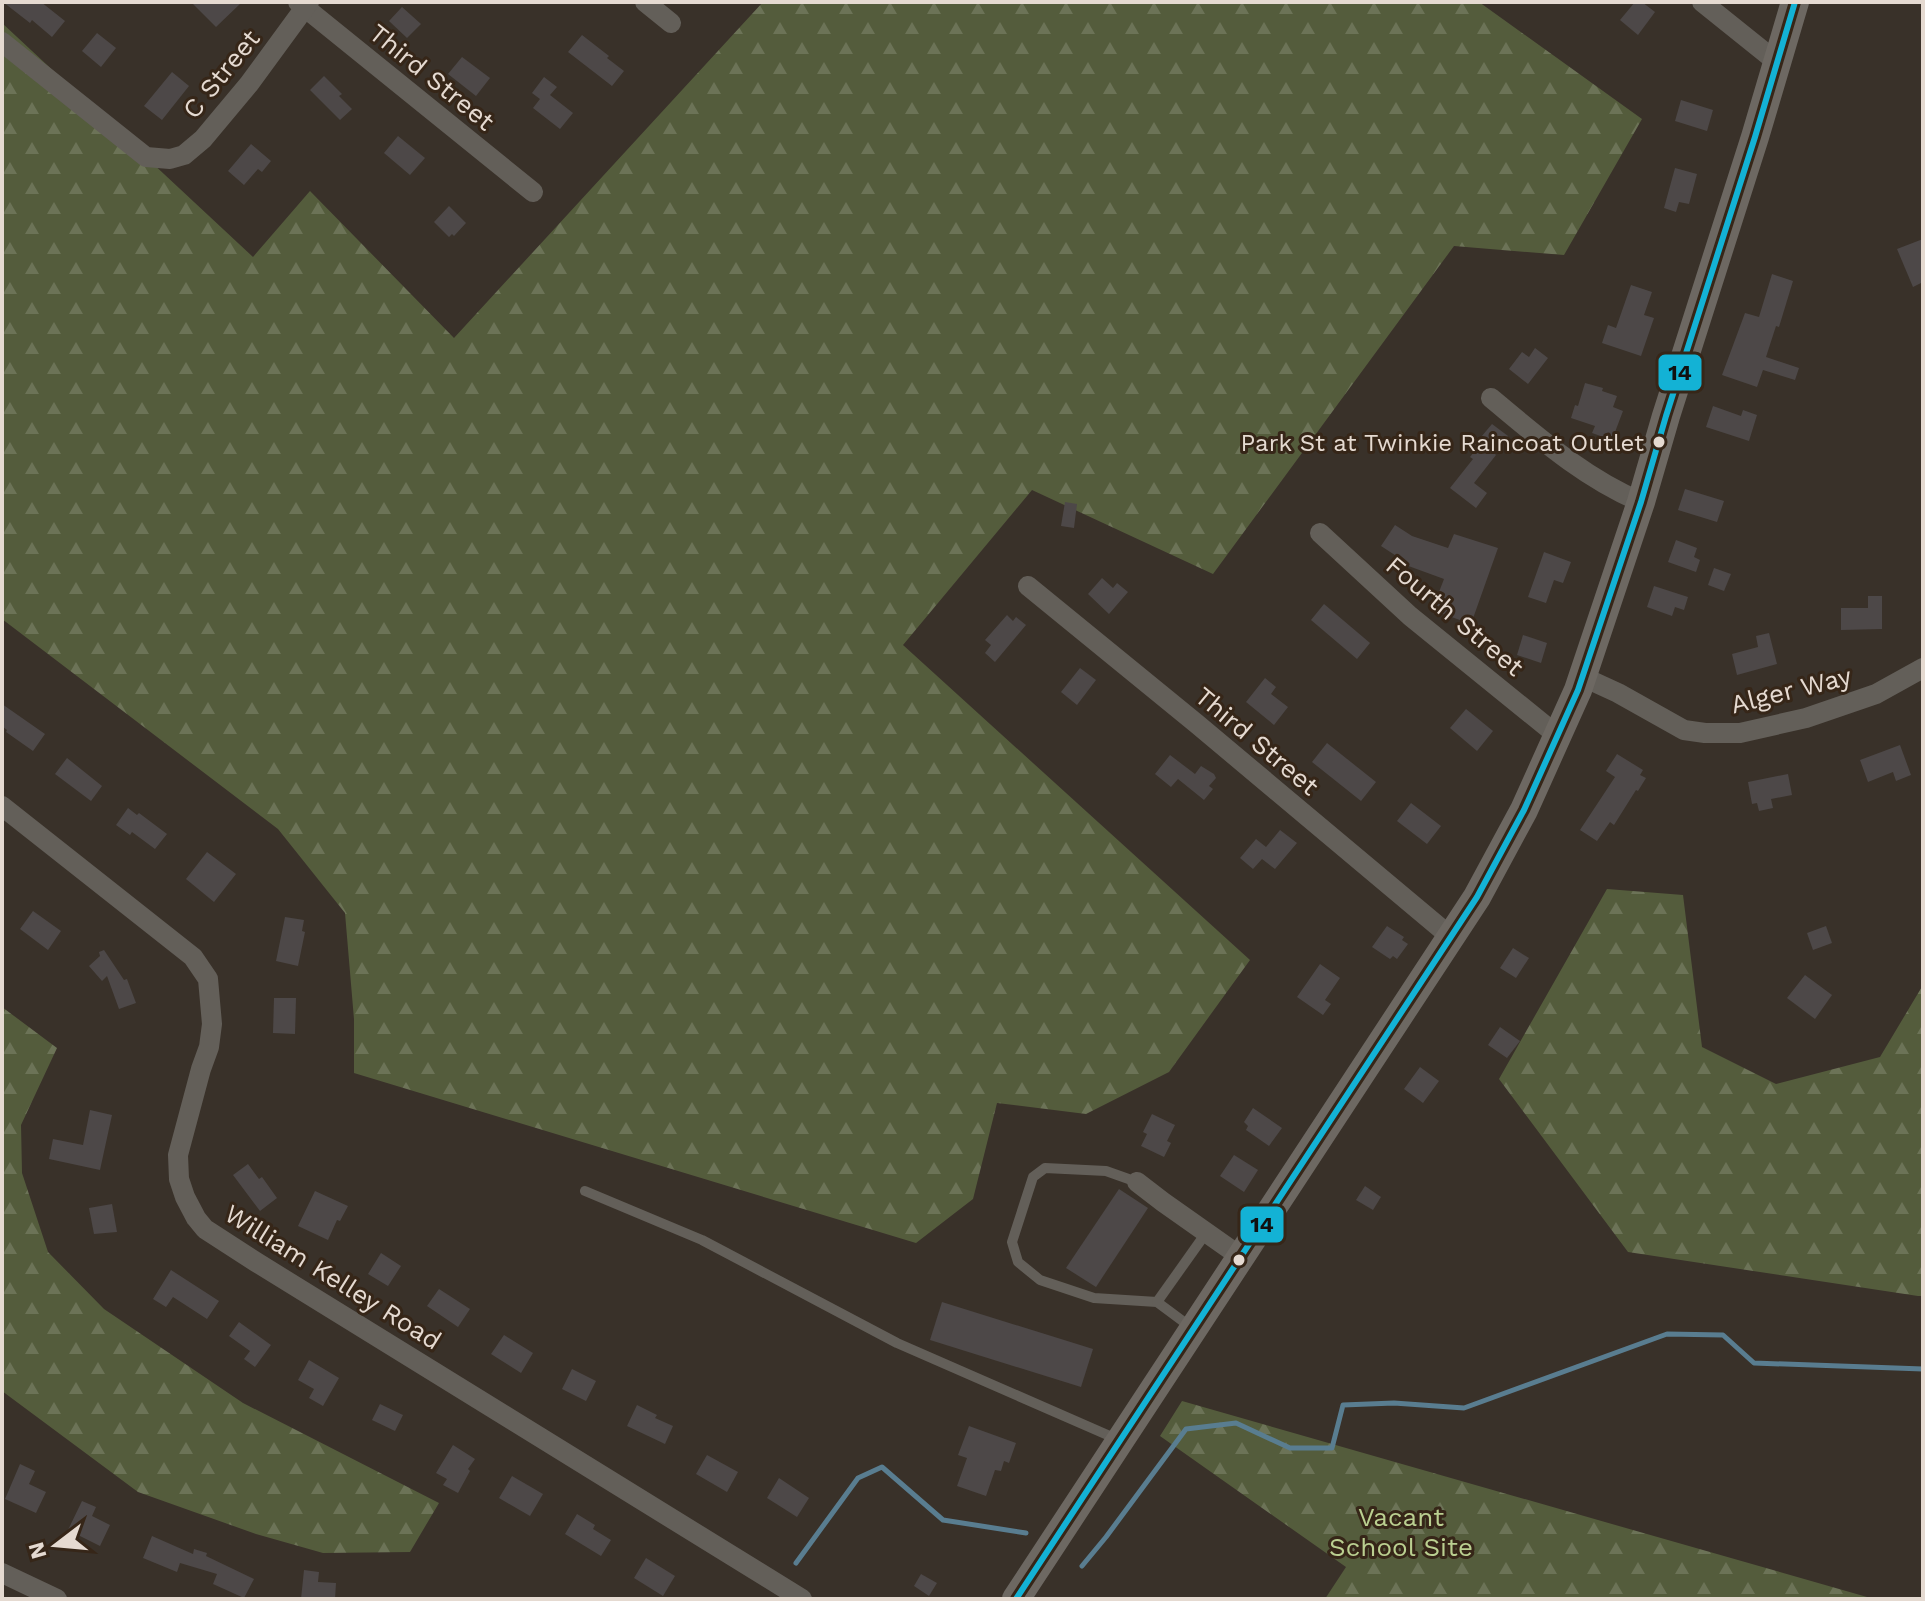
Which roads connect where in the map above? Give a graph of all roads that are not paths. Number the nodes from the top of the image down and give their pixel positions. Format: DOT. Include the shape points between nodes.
graph roads {
  1 [pos="645,2"];
  2 [pos="1702,2"];
  3 [pos="1795,2"];
  4 [pos="304,4"];
  5 [pos="671,23"];
  6 [pos="2,42"];
  7 [pos="1778,63"];
  8 [pos="533,192"];
  9 [pos="1491,398"];
  10 [pos="1641,502"];
  11 [pos="1320,533"];
  12 [pos="1028,586"];
  13 [pos="1923,668"];
  14 [pos="1581,676"];
  15 [pos="1558,736"];
  16 [pos="2,806"];
  17 [pos="1451,937"];
  18 [pos="1137,1182"];
  19 [pos="585,1191"];
  20 [pos="1206,1233"];
  21 [pos="1241,1257"];
  22 [pos="1157,1302"];
  23 [pos="1193,1330"];
  24 [pos="1121,1441"];
  25 [pos="2,1573"];
  26 [pos="57,1599"];
  27 [pos="802,1599"];
  28 [pos="1016,1599"];
  1 -- 5 [label="street"];
  2 -- 7 [label="street"];
  3 -- 7 [label="main road"];
  4 -- 6 [label="street, C Street" via="203,139 170,159 146,157"];
  4 -- 8 [label="street, Third Street"];
  7 -- 10 [label="main road"];
  9 -- 10 [label="street" via="1562,457"];
  10 -- 14 [label="main road"];
  11 -- 15 [label="street, Fourth Street" via="1410,616"];
  12 -- 17 [label="street, Third Street"];
  13 -- 14 [label="street, Alger Way" via="1876,694 1740,733 1684,730"];
  14 -- 15 [label="main road"];
  15 -- 17 [label="main road" via="1524,810"];
  16 -- 27 [label="street, William Kelley Road" via="193,957 208,979 209,1047 178,1155 185,1197 205,1229"];
  17 -- 21 [label="main road"];
  18 -- 20 [label="street"];
  18 -- 22 [label="lane" via="1106,1171 1045,1168 1033,1177 1012,1242 1018,1262 1040,1280 1094,1298"];
  19 -- 24 [label="lane" via="702,1240 897,1343"];
  20 -- 21 [label="street"];
  20 -- 22 [label="lane"];
  21 -- 23 [label="main road"];
  22 -- 23 [label="lane"];
  23 -- 24 [label="main road"];
  24 -- 28 [label="main road"];
  25 -- 26 [label="street"];
}
